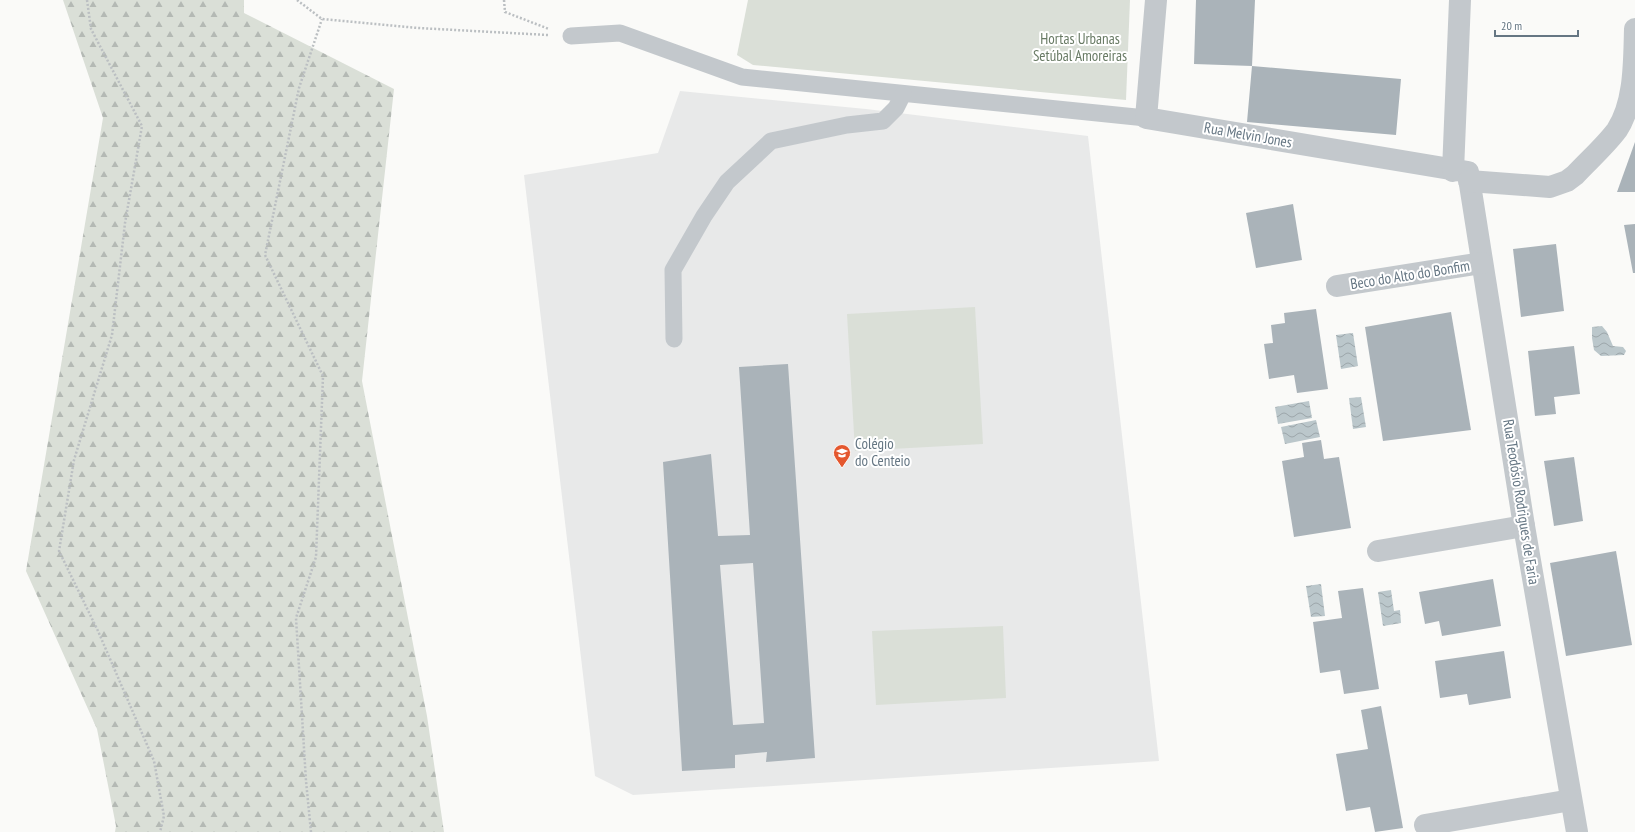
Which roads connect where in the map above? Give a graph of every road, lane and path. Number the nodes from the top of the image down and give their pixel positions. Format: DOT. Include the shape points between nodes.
graph roads {
  1 [pos="87,0"];
  2 [pos="297,0"];
  3 [pos="504,0"];
  4 [pos="1156,0"];
  5 [pos="1460,0"];
  6 [pos="322,19"];
  7 [pos="1635,29"];
  8 [pos="570,36"];
  9 [pos="903,94"];
  10 [pos="1146,118"];
  11 [pos="1463,175"];
  12 [pos="1482,263"];
  13 [pos="1337,286"];
  14 [pos="674,339"];
  15 [pos="1524,526"];
  16 [pos="1378,552"];
  17 [pos="1571,800"];
  18 [pos="1425,825"];
  19 [pos="160,832"];
  20 [pos="311,832"];
  21 [pos="1577,832"];
  1 -- 19 [label="path" via="91,29 142,126 125,223 112,335 74,460 59,551 98,631 154,761 164,816"];
  2 -- 6 [label="path"];
  3 -- 8 [label="path" via="505,12"];
  4 -- 10 [label="street"];
  5 -- 11 [label="street, Rua Teodósio Rodrigues de Faria"];
  6 -- 8 [label="path" via="418,28"];
  6 -- 20 [label="path" via="299,88 265,255 324,376 316,557 296,618"];
  7 -- 11 [label="street, Rua Melvin Jones" via="1633,94 1627,114 1617,131 1575,175 1550,187"];
  8 -- 9 [label="lane" via="620,34 742,77"];
  9 -- 10 [label="lane"];
  9 -- 14 [label="lane" via="896,108 883,121 847,125 770,141 727,182 673,270"];
  10 -- 11 [label="street, Rua Melvin Jones"];
  11 -- 12 [label="street, Rua Teodósio Rodrigues de Faria"];
  12 -- 13 [label="street, Beco do Alto do Bonfim"];
  12 -- 15 [label="street, Rua Teodósio Rodrigues de Faria"];
  15 -- 16 [label="street"];
  15 -- 17 [label="street, Rua Teodósio Rodrigues de Faria"];
  17 -- 18 [label="street"];
  17 -- 21 [label="street, Rua Teodósio Rodrigues de Faria"];
}
